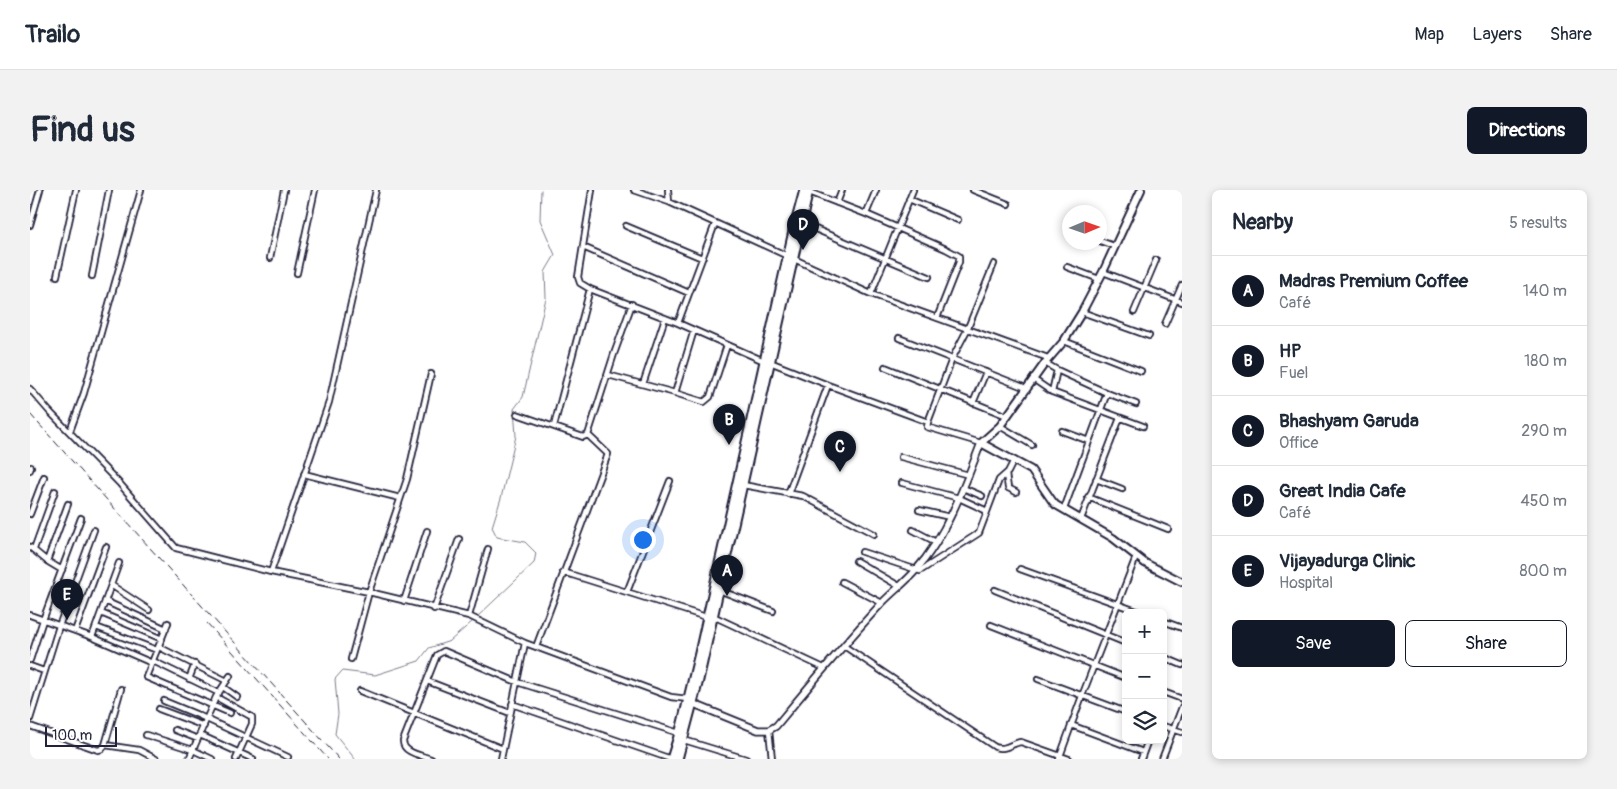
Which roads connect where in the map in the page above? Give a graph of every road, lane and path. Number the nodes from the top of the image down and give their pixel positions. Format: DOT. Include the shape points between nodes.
graph roads {
  1 [pos="40,190"];
  2 [pos="76,190"];
  3 [pos="109,190"];
  4 [pos="141,190"];
  5 [pos="284,190"];
  6 [pos="315,190"];
  7 [pos="376,190"];
  8 [pos="592,190"];
  9 [pos="634,190"];
  10 [pos="668,190"];
  11 [pos="842,190"];
  12 [pos="876,190"];
  13 [pos="913,190"];
  14 [pos="973,190"];
  15 [pos="1141,190"];
  16 [pos="807,191"];
  17 [pos="910,199"];
  18 [pos="669,202"];
  19 [pos="837,203"];
  20 [pos="1008,204"];
  21 [pos="866,214"];
  22 [pos="958,220"];
  23 [pos="801,223"];
  24 [pos="715,224"];
  25 [pos="30,225"];
  26 [pos="626,226"];
  27 [pos="897,228"];
  28 [pos="1107,244"];
  29 [pos="1114,246"];
  30 [pos="583,247"];
  31 [pos="790,257"];
  32 [pos="270,258"];
  33 [pos="702,258"];
  34 [pos="884,258"];
  35 [pos="1156,260"];
  36 [pos="994,264"];
  37 [pos="1067,267"];
  38 [pos="1103,272"];
  39 [pos="297,273"];
  40 [pos="57,276"];
  41 [pos="92,276"];
  42 [pos="929,277"];
  43 [pos="1099,279"];
  44 [pos="1182,285"];
  45 [pos="1144,288"];
  46 [pos="590,289"];
  47 [pos="689,294"];
  48 [pos="871,294"];
  49 [pos="1176,300"];
  50 [pos="1182,302"];
  51 [pos="632,304"];
  52 [pos="1082,312"];
  53 [pos="1134,312"];
  54 [pos="665,318"];
  55 [pos="937,318"];
  56 [pos="678,323"];
  57 [pos="1165,324"];
  58 [pos="694,330"];
  59 [pos="967,330"];
  60 [pos="1149,336"];
  61 [pos="899,338"];
  62 [pos="1064,341"];
  63 [pos="727,345"];
  64 [pos="952,358"];
  65 [pos="1047,360"];
  66 [pos="767,361"];
  67 [pos="885,367"];
  68 [pos="1057,370"];
  69 [pos="1141,371"];
  70 [pos="986,372"];
  71 [pos="431,374"];
  72 [pos="608,375"];
  73 [pos="1033,379"];
  74 [pos="643,384"];
  75 [pos="828,385"];
  76 [pos="1026,388"];
  77 [pos="30,389"];
  78 [pos="940,389"];
  79 [pos="1052,392"];
  80 [pos="675,393"];
  81 [pos="1107,393"];
  82 [pos="973,403"];
  83 [pos="1136,404"];
  84 [pos="1101,411"];
  85 [pos="517,414"];
  86 [pos="1006,416"];
  87 [pos="1120,418"];
  88 [pos="928,422"];
  89 [pos="554,426"];
  90 [pos="1000,426"];
  91 [pos="1143,426"];
  92 [pos="70,431"];
  93 [pos="1062,431"];
  94 [pos="588,435"];
  95 [pos="1089,441"];
  96 [pos="982,443"];
  97 [pos="1032,445"];
  98 [pos="901,457"];
  99 [pos="1014,460"];
  100 [pos="304,474"];
  101 [pos="1006,474"];
  102 [pos="969,475"];
  103 [pos="44,477"];
  104 [pos="1096,480"];
  105 [pos="670,481"];
  106 [pos="902,483"];
  107 [pos="743,485"];
  108 [pos="963,488"];
  109 [pos="1122,489"];
  110 [pos="55,492"];
  111 [pos="1016,492"];
  112 [pos="788,494"];
  113 [pos="982,496"];
  114 [pos="1088,497"];
  115 [pos="400,498"];
  116 [pos="959,498"];
  117 [pos="68,504"];
  118 [pos="920,510"];
  119 [pos="1064,510"];
  120 [pos="987,511"];
  121 [pos="30,514"];
  122 [pos="950,517"];
  123 [pos="81,518"];
  124 [pos="1081,519"];
  125 [pos="1168,529"];
  126 [pos="94,530"];
  127 [pos="913,530"];
  128 [pos="427,531"];
  129 [pos="874,534"];
  130 [pos="459,540"];
  131 [pos="936,542"];
  132 [pos="106,547"];
  133 [pos="32,548"];
  134 [pos="488,549"];
  135 [pos="862,552"];
  136 [pos="1136,556"];
  137 [pos="47,561"];
  138 [pos="856,561"];
  139 [pos="119,563"];
  140 [pos="1020,569"];
  141 [pos="62,570"];
  142 [pos="916,570"];
  143 [pos="272,572"];
  144 [pos="563,572"];
  145 [pos="842,582"];
  146 [pos="1182,582"];
  147 [pos="111,584"];
  148 [pos="899,586"];
  149 [pos="719,590"];
  150 [pos="995,590"];
  151 [pos="369,592"];
  152 [pos="628,592"];
  153 [pos="404,601"];
  154 [pos="105,602"];
  155 [pos="882,603"];
  156 [pos="1118,604"];
  157 [pos="434,608"];
  158 [pos="1131,609"];
  159 [pos="149,610"];
  160 [pos="773,611"];
  161 [pos="101,614"];
  162 [pos="30,615"];
  163 [pos="710,616"];
  164 [pos="471,617"];
  165 [pos="43,620"];
  166 [pos="1167,622"];
  167 [pos="168,623"];
  168 [pos="991,625"];
  169 [pos="59,626"];
  170 [pos="96,627"];
  171 [pos="1182,628"];
  172 [pos="166,629"];
  173 [pos="75,631"];
  174 [pos="1106,636"];
  175 [pos="92,637"];
  176 [pos="162,639"];
  177 [pos="1122,642"];
  178 [pos="525,643"];
  179 [pos="844,646"];
  180 [pos="536,647"];
  181 [pos="158,649"];
  182 [pos="351,659"];
  183 [pos="1167,659"];
  184 [pos="30,660"];
  185 [pos="152,662"];
  186 [pos="195,664"];
  187 [pos="1182,664"];
  188 [pos="30,666"];
  189 [pos="1094,666"];
  190 [pos="824,668"];
  191 [pos="44,671"];
  192 [pos="1122,676"];
  193 [pos="189,679"];
  194 [pos="1038,679"];
  195 [pos="427,681"];
  196 [pos="517,682"];
  197 [pos="223,687"];
  198 [pos="121,689"];
  199 [pos="360,691"];
  200 [pos="1167,693"];
  201 [pos="218,695"];
  202 [pos="1082,696"];
  203 [pos="237,697"];
  204 [pos="1182,699"];
  205 [pos="164,701"];
  206 [pos="691,701"];
  207 [pos="512,704"];
  208 [pos="213,706"];
  209 [pos="1182,707"];
  210 [pos="159,709"];
  211 [pos="1122,711"];
  212 [pos="230,713"];
  213 [pos="414,713"];
  214 [pos="510,713"];
  215 [pos="30,719"];
  216 [pos="207,720"];
  217 [pos="1071,725"];
  218 [pos="30,726"];
  219 [pos="204,726"];
  220 [pos="1167,727"];
  221 [pos="1173,729"];
  222 [pos="175,730"];
  223 [pos="769,730"];
  224 [pos="1182,732"];
  225 [pos="146,735"];
  226 [pos="681,736"];
  227 [pos="199,737"];
  228 [pos="246,739"];
  229 [pos="1146,744"];
  230 [pos="105,746"];
  231 [pos="503,749"];
  232 [pos="193,750"];
  233 [pos="1143,752"];
  234 [pos="239,753"];
  235 [pos="288,757"];
  236 [pos="1060,757"];
  237 [pos="158,759"];
  238 [pos="189,759"];
  239 [pos="212,759"];
  240 [pos="236,759"];
  241 [pos="253,759"];
  242 [pos="431,759"];
  243 [pos="501,759"];
  244 [pos="671,759"];
  245 [pos="678,759"];
  246 [pos="746,759"];
  247 [pos="772,759"];
  248 [pos="1069,759"];
  249 [pos="1141,759"];
  250 [pos="1162,759"];
  1 -- 25 [label="street"];
  2 -- 40 [label="street"];
  3 -- 41 [label="street"];
  4 -- 92 [label="street" via="84,393"];
  5 -- 32 [label="street"];
  6 -- 39 [label="street"];
  7 -- 100 [label="street" via="328,402"];
  8 -- 30 [label="street"];
  9 -- 18 [label="street"];
  10 -- 18 [label="street"];
  11 -- 19 [label="street"];
  12 -- 21 [label="street"];
  13 -- 17 [label="street"];
  14 -- 20 [label="street"];
  15 -- 29 [label="main road"];
  16 -- 19 [label="street"];
  16 -- 23 [label="main road"];
  16 -- 31 [label="main road"];
  17 -- 22 [label="street"];
  17 -- 27 [label="street"];
  18 -- 24 [label="street"];
  19 -- 21 [label="street"];
  21 -- 27 [label="street"];
  23 -- 31 [label="main road"];
  23 -- 34 [label="street"];
  24 -- 31 [label="street"];
  24 -- 33 [label="street"];
  26 -- 33 [label="street"];
  27 -- 34 [label="street"];
  27 -- 55 [label="street" via="959,256"];
  28 -- 29 [label="street"];
  29 -- 38 [label="main road"];
  30 -- 46 [label="street" via="578,279"];
  30 -- 47 [label="street"];
  31 -- 48 [label="street"];
  31 -- 66 [label="main road"];
  33 -- 47 [label="street"];
  34 -- 42 [label="street"];
  34 -- 48 [label="street"];
  35 -- 45 [label="street"];
  36 -- 59 [label="street"];
  37 -- 43 [label="street"];
  38 -- 43 [label="main road"];
  38 -- 45 [label="street"];
  43 -- 52 [label="main road"];
  44 -- 49 [label="street"];
  45 -- 49 [label="street"];
  45 -- 53 [label="street"];
  46 -- 51 [label="street"];
  46 -- 89 [label="street"];
  47 -- 56 [label="street"];
  48 -- 55 [label="street"];
  49 -- 50 [label="street"];
  49 -- 57 [label="street"];
  51 -- 54 [label="street"];
  51 -- 72 [label="street"];
  52 -- 60 [label="street"];
  52 -- 62 [label="main road"];
  54 -- 56 [label="street"];
  54 -- 74 [label="street"];
  55 -- 59 [label="street"];
  56 -- 58 [label="street"];
  58 -- 63 [label="street"];
  58 -- 80 [label="street"];
  59 -- 64 [label="street"];
  59 -- 65 [label="street"];
  61 -- 64 [label="street"];
  62 -- 65 [label="main road"];
  62 -- 69 [label="street"];
  63 -- 66 [label="street"];
  63 -- 80 [label="street" via="710,397 704,402"];
  64 -- 70 [label="street"];
  64 -- 78 [label="street"];
  65 -- 68 [label="street"];
  65 -- 73 [label="main road"];
  66 -- 75 [label="street"];
  66 -- 107 [label="main road"];
  66 -- 163 [label="main road"];
  67 -- 78 [label="street"];
  68 -- 79 [label="street"];
  68 -- 81 [label="street"];
  70 -- 76 [label="street"];
  70 -- 82 [label="street"];
  71 -- 115 [label="street"];
  72 -- 74 [label="street"];
  72 -- 94 [label="street"];
  73 -- 76 [label="main road"];
  73 -- 79 [label="street"];
  74 -- 80 [label="street"];
  75 -- 88 [label="street"];
  75 -- 112 [label="street"];
  76 -- 86 [label="main road"];
  77 -- 92 [label="street"];
  78 -- 82 [label="street"];
  78 -- 88 [label="street"];
  79 -- 84 [label="street"];
  81 -- 83 [label="street"];
  81 -- 84 [label="street"];
  82 -- 86 [label="street"];
  84 -- 87 [label="street"];
  84 -- 95 [label="street"];
  85 -- 89 [label="street"];
  86 -- 90 [label="main road"];
  87 -- 91 [label="street"];
  87 -- 104 [label="street"];
  88 -- 96 [label="street" via="928,427"];
  89 -- 94 [label="street" via="583,437"];
  90 -- 96 [label="main road"];
  90 -- 97 [label="street"];
  92 -- 143 [label="street" via="176,548"];
  93 -- 95 [label="street"];
  94 -- 144 [label="street" via="608,454"];
  95 -- 119 [label="street"];
  96 -- 99 [label="main road"];
  96 -- 102 [label="street"];
  98 -- 102 [label="street"];
  99 -- 101 [label="street"];
  99 -- 119 [label="main road" via="1031,470 1053,502"];
  100 -- 115 [label="street"];
  100 -- 143 [label="street"];
  101 -- 111 [label="street" via="1008,488"];
  101 -- 120 [label="street" via="999,480"];
  102 -- 108 [label="street"];
  103 -- 121 [label="street"];
  104 -- 109 [label="street"];
  104 -- 114 [label="street"];
  105 -- 152 [label="street"];
  106 -- 116 [label="street"];
  107 -- 112 [label="street"];
  107 -- 149 [label="main road"];
  108 -- 113 [label="street"];
  108 -- 116 [label="street"];
  110 -- 133 [label="street"];
  112 -- 129 [label="street" via="802,496"];
  114 -- 124 [label="street"];
  114 -- 125 [label="street"];
  115 -- 151 [label="street"];
  116 -- 120 [label="street"];
  116 -- 122 [label="street"];
  117 -- 137 [label="street"];
  118 -- 122 [label="street"];
  119 -- 124 [label="main road"];
  120 -- 142 [label="street" via="977,535 920,571"];
  122 -- 131 [label="street"];
  123 -- 141 [label="street"];
  124 -- 136 [label="main road"];
  126 -- 169 [label="street"];
  127 -- 131 [label="street"];
  128 -- 153 [label="street"];
  130 -- 157 [label="street"];
  131 -- 142 [label="street"];
  132 -- 173 [label="street"];
  133 -- 137 [label="street"];
  134 -- 164 [label="street"];
  135 -- 142 [label="street"];
  136 -- 146 [label="main road"];
  136 -- 156 [label="street"];
  137 -- 141 [label="street"];
  138 -- 148 [label="street"];
  139 -- 147 [label="street"];
  140 -- 156 [label="street"];
  141 -- 165 [label="street"];
  142 -- 148 [label="street"];
  143 -- 151 [label="street"];
  144 -- 152 [label="street"];
  144 -- 180 [label="street"];
  145 -- 155 [label="street"];
  147 -- 154 [label="street"];
  147 -- 159 [label="street"];
  148 -- 155 [label="street"];
  149 -- 160 [label="street"];
  149 -- 163 [label="main road"];
  150 -- 174 [label="street"];
  151 -- 153 [label="street"];
  151 -- 182 [label="street"];
  152 -- 163 [label="street"];
  153 -- 157 [label="street"];
  154 -- 161 [label="street"];
  154 -- 172 [label="street"];
  155 -- 179 [label="street"];
  156 -- 158 [label="street"];
  156 -- 174 [label="street"];
  157 -- 164 [label="street"];
  161 -- 170 [label="street"];
  161 -- 176 [label="street"];
  162 -- 165 [label="street"];
  163 -- 190 [label="street"];
  163 -- 206 [label="main road"];
  164 -- 178 [label="street"];
  165 -- 169 [label="street"];
  165 -- 184 [label="street"];
  166 -- 171 [label="street"];
  167 -- 172 [label="street"];
  168 -- 189 [label="street"];
  169 -- 173 [label="street"];
  169 -- 191 [label="street"];
  170 -- 175 [label="street"];
  170 -- 181 [label="street"];
  172 -- 176 [label="street"];
  173 -- 175 [label="street"];
  174 -- 177 [label="street"];
  174 -- 189 [label="street"];
  175 -- 185 [label="street"];
  176 -- 181 [label="street"];
  178 -- 180 [label="street"];
  178 -- 196 [label="street"];
  179 -- 190 [label="street"];
  179 -- 236 [label="street" via="995,747 1004,748 1021,742"];
  180 -- 206 [label="street" via="671,697"];
  181 -- 185 [label="street"];
  181 -- 186 [label="street"];
  183 -- 187 [label="street"];
  185 -- 193 [label="street"];
  185 -- 208 [label="street" via="148,678"];
  186 -- 193 [label="street"];
  186 -- 197 [label="street" via="228,678"];
  188 -- 191 [label="street"];
  189 -- 192 [label="street"];
  189 -- 202 [label="street"];
  190 -- 223 [label="street" via="776,726"];
  191 -- 215 [label="street"];
  193 -- 201 [label="street"];
  194 -- 202 [label="street"];
  195 -- 196 [label="street" via="437,655 444,651"];
  195 -- 213 [label="street"];
  195 -- 214 [label="street"];
  196 -- 207 [label="street"];
  196 -- 226 [label="street"];
  197 -- 201 [label="street"];
  197 -- 203 [label="street"];
  198 -- 230 [label="street"];
  199 -- 213 [label="street"];
  200 -- 204 [label="street"];
  201 -- 208 [label="street"];
  201 -- 228 [label="street" via="252,717"];
  202 -- 211 [label="street"];
  202 -- 217 [label="street"];
  205 -- 216 [label="street"];
  206 -- 223 [label="street" via="758,730"];
  206 -- 226 [label="main road"];
  207 -- 214 [label="street"];
  207 -- 244 [label="street"];
  208 -- 212 [label="street"];
  208 -- 216 [label="street"];
  209 -- 221 [label="street"];
  210 -- 219 [label="street"];
  213 -- 231 [label="street"];
  213 -- 242 [label="street" via="403,746"];
  214 -- 231 [label="street"];
  216 -- 219 [label="street"];
  216 -- 228 [label="street"];
  217 -- 233 [label="street"];
  217 -- 236 [label="street"];
  218 -- 230 [label="street" via="98,750"];
  219 -- 227 [label="street"];
  220 -- 221 [label="street"];
  221 -- 224 [label="street"];
  221 -- 250 [label="street"];
  222 -- 227 [label="street"];
  223 -- 247 [label="street"];
  225 -- 232 [label="street"];
  226 -- 244 [label="main road"];
  226 -- 245 [label="main road"];
  226 -- 246 [label="street"];
  227 -- 232 [label="street"];
  227 -- 234 [label="street"];
  228 -- 234 [label="street"];
  228 -- 235 [label="street"];
  229 -- 233 [label="street"];
  230 -- 237 [label="street" via="139,750"];
  231 -- 243 [label="street"];
  232 -- 238 [label="street"];
  232 -- 239 [label="street"];
  233 -- 249 [label="street"];
  234 -- 240 [label="street"];
  234 -- 241 [label="street"];
  236 -- 248 [label="street"];
}
